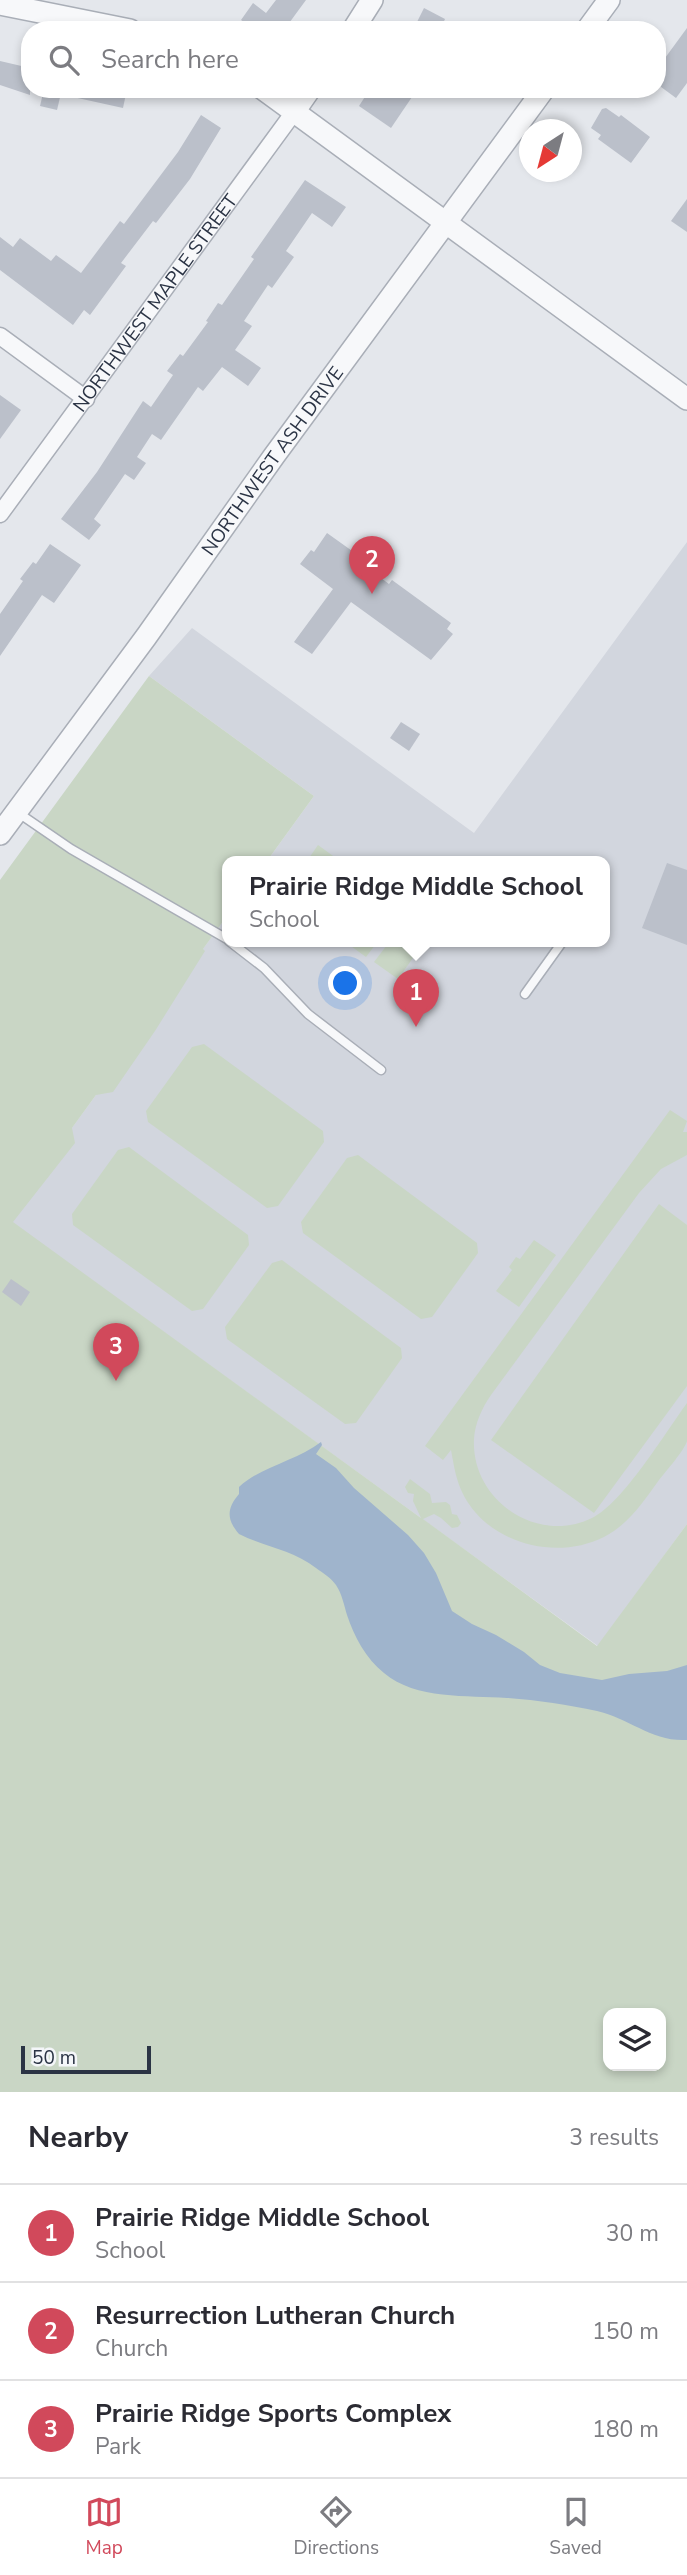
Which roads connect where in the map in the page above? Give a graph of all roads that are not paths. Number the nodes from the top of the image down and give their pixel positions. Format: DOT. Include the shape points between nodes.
graph roads {
  1 [pos="372,0"];
  2 [pos="609,0"];
  3 [pos="0,4"];
  4 [pos="85,21"];
  5 [pos="359,21"];
  6 [pos="594,21"];
  7 [pos="275,98"];
  8 [pos="304,98"];
  9 [pos="537,98"];
  10 [pos="294,112"];
  11 [pos="446,224"];
  12 [pos="0,336"];
  13 [pos="86,399"];
  14 [pos="687,399"];
  15 [pos="0,514"];
  16 [pos="16,811"];
  17 [pos="0,834"];
  18 [pos="222,937"];
  19 [pos="237,947"];
  20 [pos="559,947"];
  21 [pos="525,994"];
  22 [pos="381,1070"];
  1 -- 5 [label="street"];
  2 -- 6 [label="street"];
  3 -- 4 [label="street"];
  7 -- 10 [label="street"];
  8 -- 10 [label="street, NORTHWEST MAPLE STREET"];
  9 -- 11 [label="street, NORTHWEST ASH DRIVE"];
  10 -- 11 [label="street"];
  10 -- 13 [label="street, NORTHWEST MAPLE STREET"];
  11 -- 14 [label="street"];
  11 -- 16 [label="street, NORTHWEST ASH DRIVE"];
  12 -- 13 [label="street"];
  13 -- 15 [label="street, NORTHWEST MAPLE STREET"];
  16 -- 17 [label="street, NORTHWEST ASH DRIVE"];
  16 -- 18 [label="lane" via="71,849"];
  19 -- 22 [label="lane" via="308,1014"];
  20 -- 21 [label="lane"];
}
